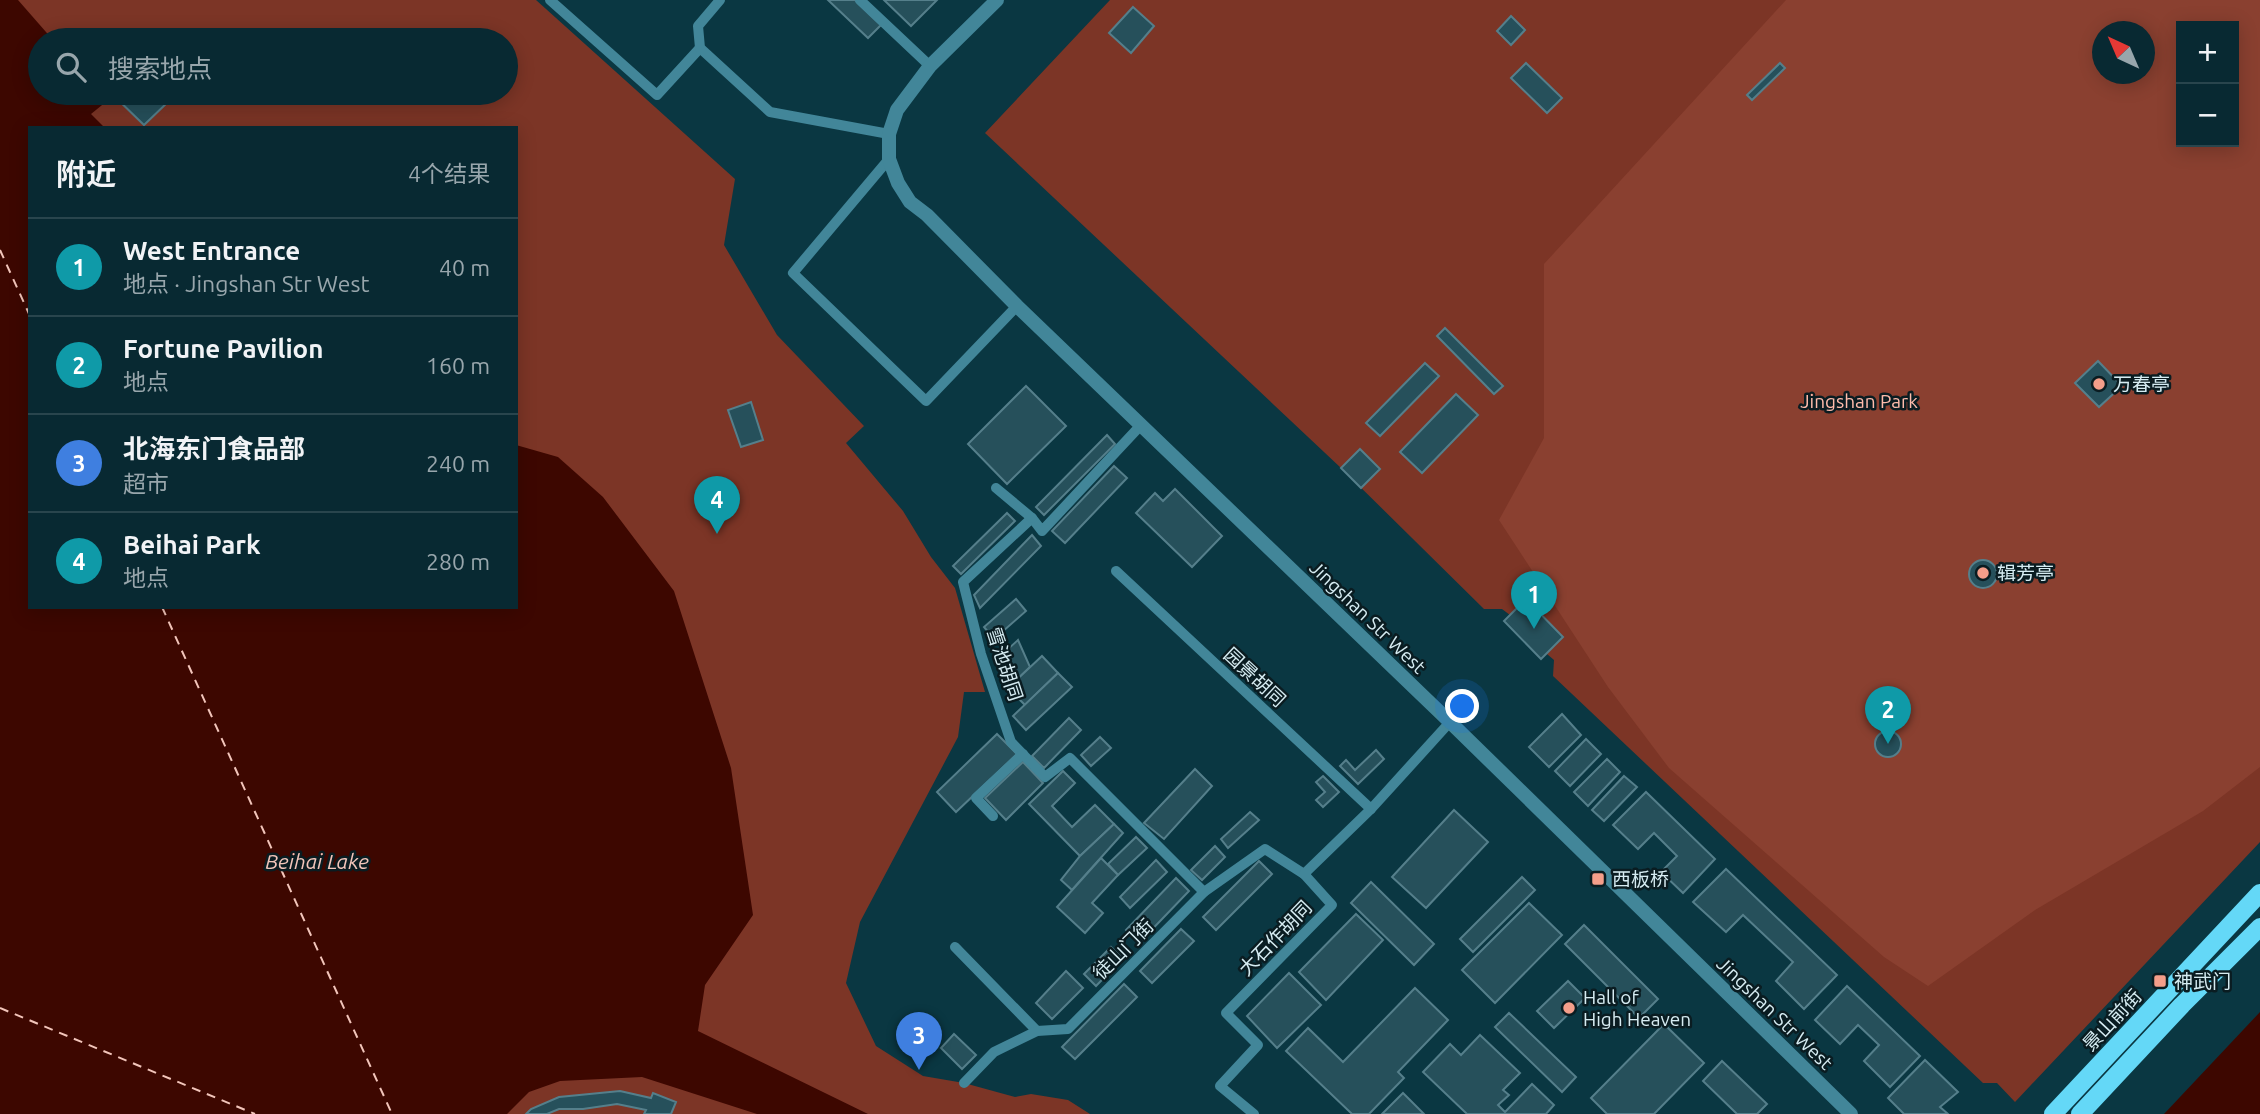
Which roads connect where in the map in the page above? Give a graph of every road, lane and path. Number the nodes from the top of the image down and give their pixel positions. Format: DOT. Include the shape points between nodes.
graph roads {
  1 [pos="550,0"];
  2 [pos="720,0"];
  3 [pos="860,0"];
  4 [pos="997,0"];
  5 [pos="700,48"];
  6 [pos="930,66"];
  7 [pos="889,134"];
  8 [pos="889,159"];
  9 [pos="1017,306"];
  10 [pos="1141,425"];
  11 [pos="996,488"];
  12 [pos="1032,518"];
  13 [pos="1116,571"];
  14 [pos="1450,722"];
  15 [pos="1023,754"];
  16 [pos="1371,809"];
  17 [pos="993,816"];
  18 [pos="1304,874"];
  19 [pos="1204,892"];
  20 [pos="2260,893"];
  21 [pos="2260,927"];
  22 [pos="955,947"];
  23 [pos="1037,1031"];
  24 [pos="964,1083"];
  25 [pos="1254,1114"];
  26 [pos="1851,1114"];
  27 [pos="2053,1114"];
  28 [pos="2080,1114"];
  1 -- 5 [label="lane" via="657,95"];
  2 -- 5 [label="lane" via="698,26"];
  3 -- 6 [label="lane"];
  4 -- 6 [label="street"];
  5 -- 7 [label="lane" via="770,112"];
  6 -- 7 [label="street" via="897,110"];
  7 -- 8 [label="street, Jingshan Str West"];
  8 -- 9 [label="street, Jingshan Str West" via="910,202"];
  8 -- 9 [label="lane" via="793,273 926,401"];
  9 -- 10 [label="street, Jingshan Str West"];
  10 -- 12 [label="lane" via="1042,531"];
  10 -- 14 [label="street, Jingshan Str West"];
  11 -- 12 [label="lane"];
  12 -- 15 [label="lane, 雪池胡同" via="962,582 1011,742"];
  13 -- 16 [label="lane, 园景胡同"];
  14 -- 16 [label="lane, 大石作胡同"];
  14 -- 26 [label="street, Jingshan Str West"];
  15 -- 17 [label="lane" via="976,798"];
  15 -- 19 [label="lane, 雪池胡同" via="1045,777 1070,758"];
  16 -- 18 [label="lane, 大石作胡同"];
  18 -- 19 [label="lane, 徒山门街" via="1265,849"];
  18 -- 25 [label="lane, 大石作胡同" via="1332,905 1226,1013 1258,1045 1220,1086"];
  19 -- 23 [label="lane, 徒山门街" via="1068,1029"];
  20 -- 27 [label="main road, 景山前街"];
  21 -- 28 [label="main road"];
  22 -- 23 [label="lane"];
  23 -- 24 [label="lane, 徒山门街" via="994,1052"];
}
